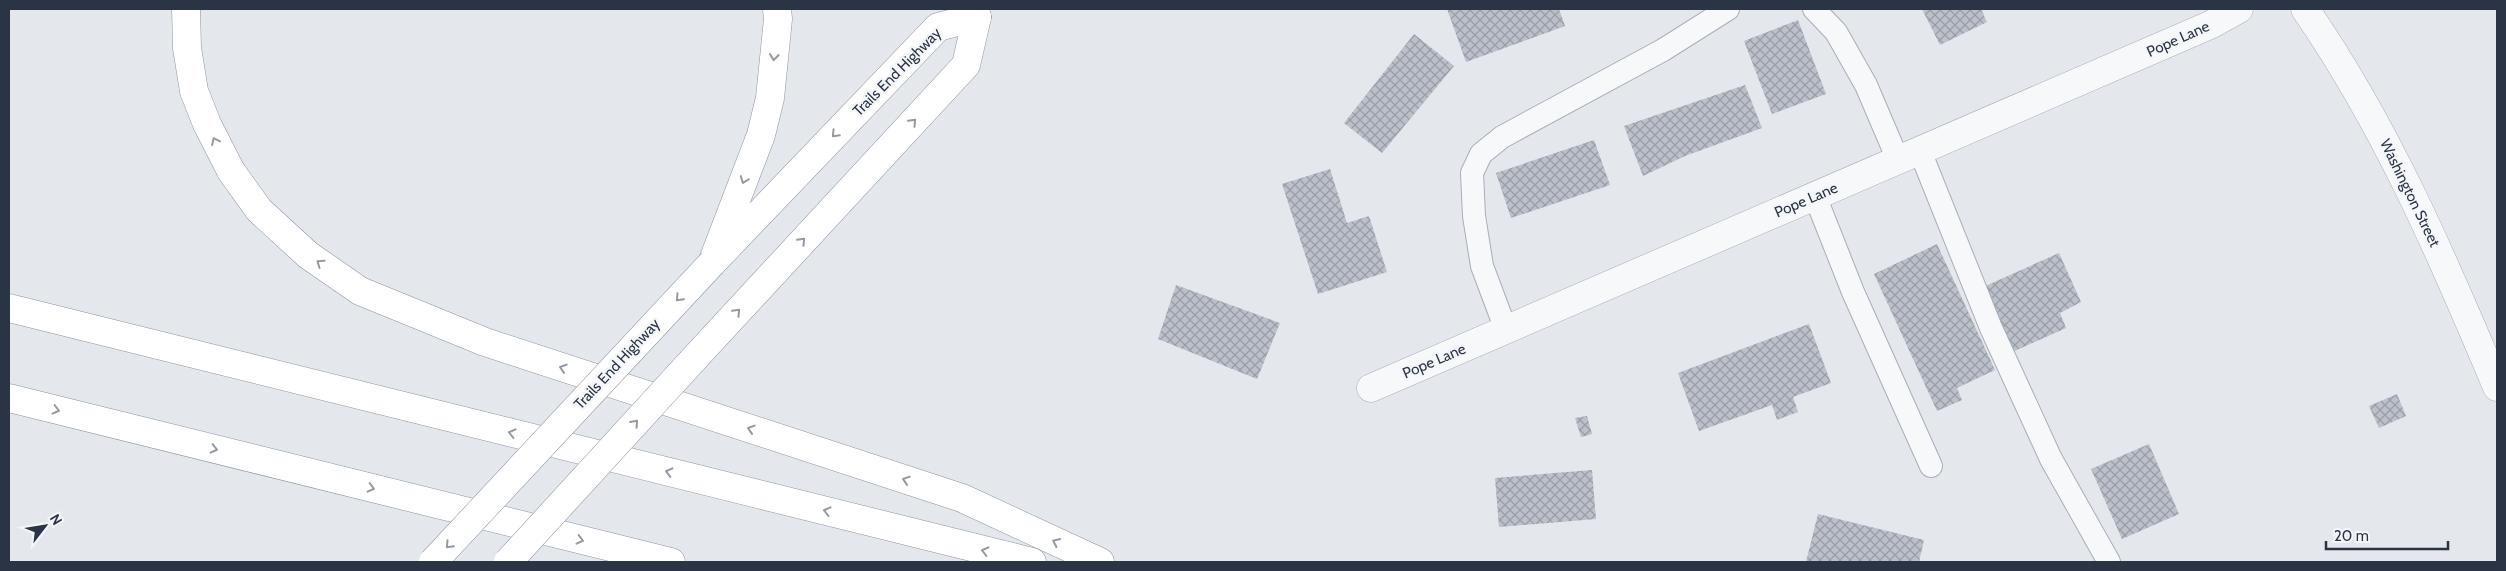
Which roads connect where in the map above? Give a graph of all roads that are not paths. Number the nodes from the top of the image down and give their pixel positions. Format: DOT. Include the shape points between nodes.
graph roads {
  1 [pos="186,9"];
  2 [pos="776,9"];
  3 [pos="1728,9"];
  4 [pos="1814,9"];
  5 [pos="2239,9"];
  6 [pos="2305,9"];
  7 [pos="977,12"];
  8 [pos="1909,156"];
  9 [pos="1815,196"];
  10 [pos="712,263"];
  11 [pos="9,308"];
  12 [pos="1506,330"];
  13 [pos="2497,387"];
  14 [pos="1371,388"];
  15 [pos="9,398"];
  16 [pos="1931,466"];
  17 [pos="433,562"];
  18 [pos="508,562"];
  19 [pos="671,562"];
  20 [pos="1032,562"];
  21 [pos="1100,562"];
  22 [pos="2109,562"];
  21 -- 1 [label="highway, one-way" via="962,498 486,342 360,290 308,255 259,210 230,171 194,91 187,48"];
  2 -- 10 [label="highway, one-way" via="778,19 770,98 762,135"];
  3 -- 12 [label="lane" via="1663,50 1502,137 1481,154 1472,173 1474,216 1482,266"];
  4 -- 8 [label="lane" via="1836,32"];
  5 -- 8 [label="street, Pope Lane" via="2210,25"];
  6 -- 13 [label="street, Washington Street" via="2336,54 2378,127 2457,290"];
  7 -- 10 [label="highway, Trails End Highway, one-way" via="938,27"];
  18 -- 7 [label="highway, Trails End Highway, one-way, bridge" via="966,66"];
  8 -- 9 [label="street, Pope Lane"];
  8 -- 22 [label="lane" via="2051,459"];
  9 -- 12 [label="street, Pope Lane"];
  9 -- 16 [label="lane" via="1853,292"];
  10 -- 17 [label="highway, Trails End Highway, one-way, bridge"];
  20 -- 11 [label="highway, one-way"];
  12 -- 14 [label="street, Pope Lane"];
  15 -- 19 [label="highway, one-way"];
}
